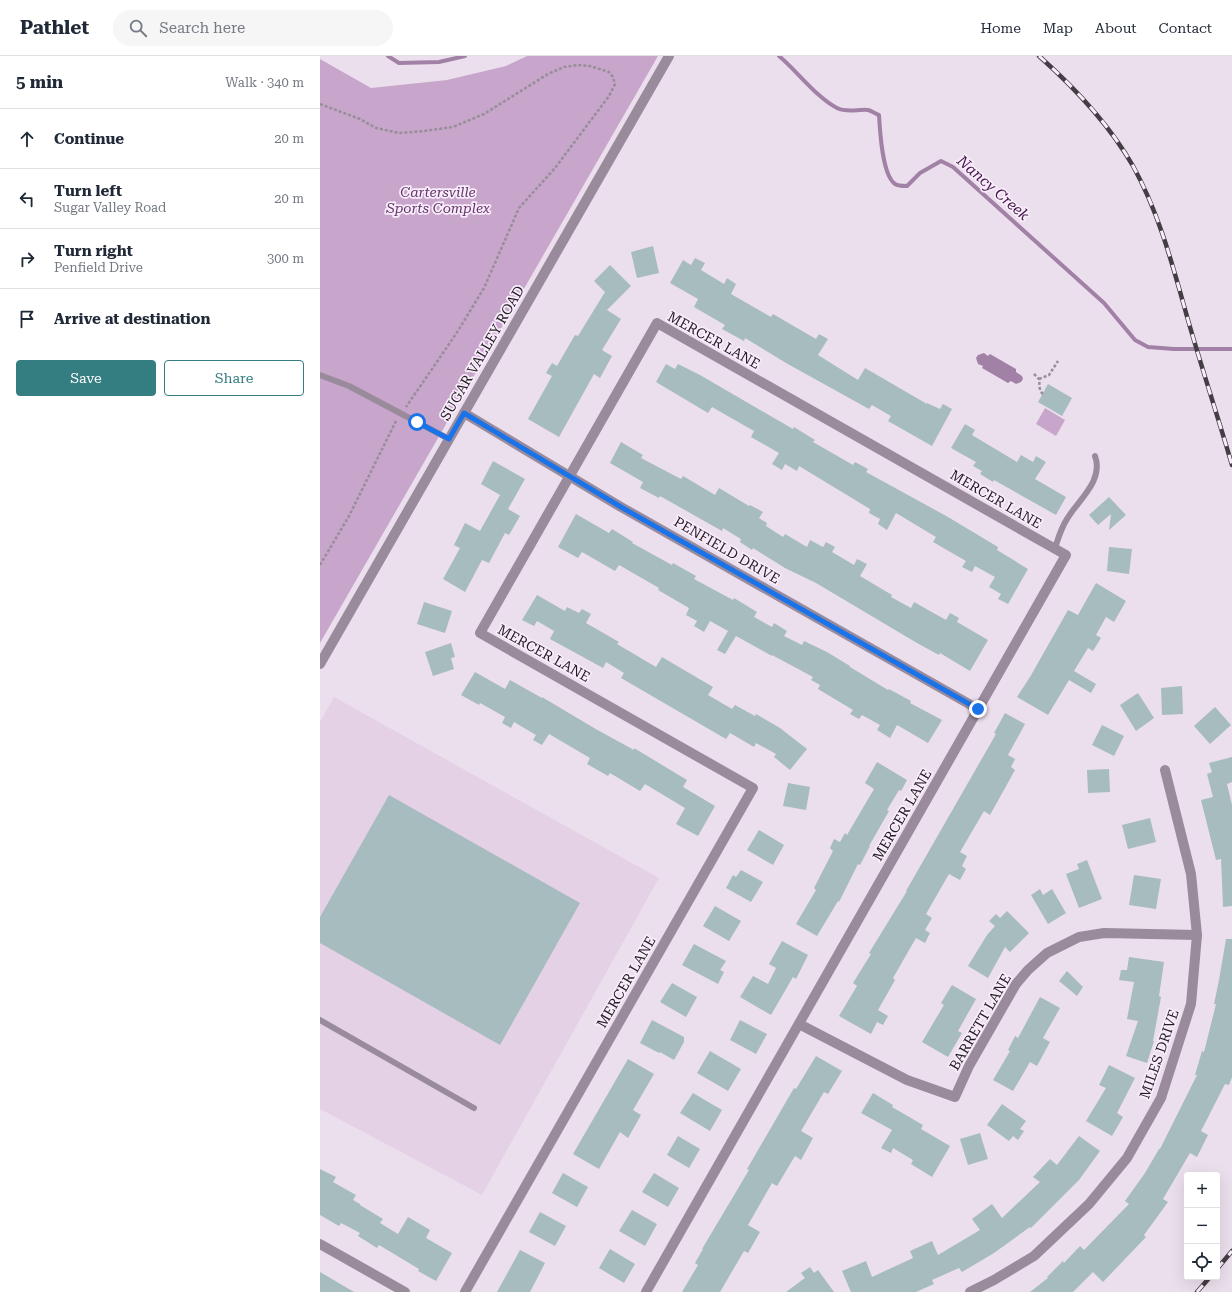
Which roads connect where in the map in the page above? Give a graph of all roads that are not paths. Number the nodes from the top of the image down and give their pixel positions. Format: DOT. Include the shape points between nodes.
graph roads {
  1 [pos="669,56"];
  2 [pos="320,374"];
  3 [pos="464,413"];
  4 [pos="449,439"];
  5 [pos="1095,456"];
  6 [pos="570,476"];
  7 [pos="1055,548"];
  8 [pos="320,664"];
  9 [pos="978,709"];
  10 [pos="1165,770"];
  11 [pos="1197,935"];
  12 [pos="320,1020"];
  13 [pos="799,1024"];
  14 [pos="474,1108"];
  15 [pos="320,1244"];
  16 [pos="405,1292"];
  17 [pos="465,1292"];
  18 [pos="646,1292"];
  19 [pos="970,1292"];
  1 -- 3 [label="street, SUGAR VALLEY ROAD"];
  2 -- 4 [label="lane" via="349,386"];
  3 -- 4 [label="street, SUGAR VALLEY ROAD"];
  3 -- 6 [label="street, PENFIELD DRIVE"];
  4 -- 8 [label="street, SUGAR VALLEY ROAD"];
  5 -- 7 [label="lane" via="1095,478 1067,518"];
  6 -- 7 [label="street, MERCER LANE" via="657,323"];
  6 -- 9 [label="street, PENFIELD DRIVE"];
  6 -- 17 [label="street, MERCER LANE" via="480,633 753,788"];
  7 -- 9 [label="street, MERCER LANE" via="1066,555"];
  9 -- 13 [label="street, MERCER LANE"];
  10 -- 11 [label="street, MILES DRIVE" via="1191,874"];
  11 -- 13 [label="street, BARRETT LANE" via="1104,933 1079,937 1047,954 1016,984 969,1066 955,1097 907,1080"];
  11 -- 19 [label="street, MILES DRIVE" via="1191,1004 1161,1098 1127,1158 1089,1204 1034,1256"];
  12 -- 14 [label="lane"];
  13 -- 18 [label="street, MERCER LANE"];
  15 -- 16 [label="street"];
}
